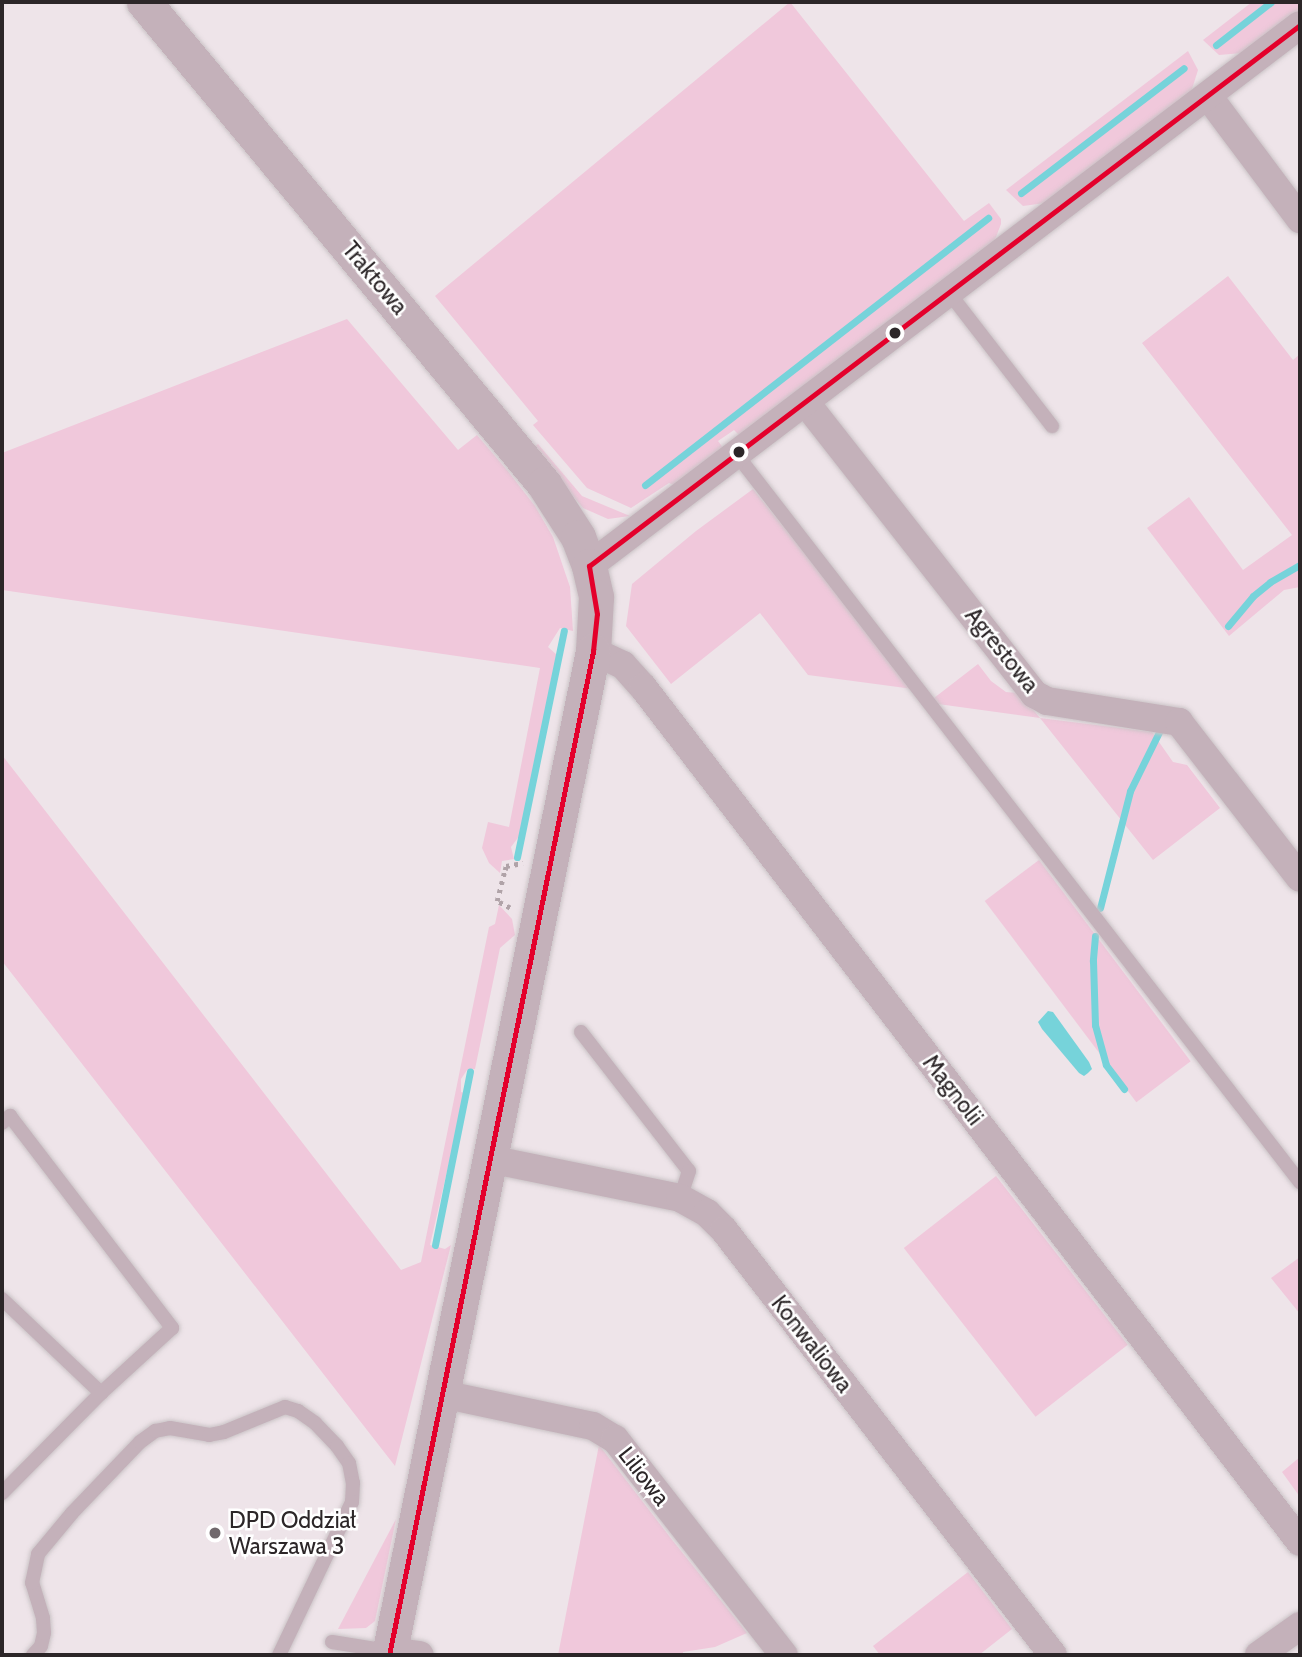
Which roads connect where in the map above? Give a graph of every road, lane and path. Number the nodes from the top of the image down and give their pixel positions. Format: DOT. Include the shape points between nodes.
graph roads {
  1 [pos="144,2"];
  2 [pos="1300,25"];
  3 [pos="1208,96"];
  4 [pos="1300,219"];
  5 [pos="950,294"];
  6 [pos="806,402"];
  7 [pos="1052,426"];
  8 [pos="737,455"];
  9 [pos="589,566"];
  10 [pos="593,651"];
  11 [pos="505,870"];
  12 [pos="1300,877"];
  13 [pos="498,899"];
  14 [pos="581,1032"];
  15 [pos="2,1123"];
  16 [pos="489,1159"];
  17 [pos="1300,1182"];
  18 [pos="680,1198"];
  19 [pos="2,1299"];
  20 [pos="101,1393"];
  21 [pos="442,1394"];
  22 [pos="2,1493"];
  23 [pos="1300,1542"];
  24 [pos="1300,1626"];
  25 [pos="332,1642"];
  26 [pos="400,1654"];
  27 [pos="33,1655"];
  28 [pos="279,1655"];
  29 [pos="784,1655"];
  30 [pos="1053,1655"];
  31 [pos="1259,1655"];
  1 -- 9 [label="street, Traktowa" via="544,484 573,526"];
  2 -- 3 [label="street"];
  3 -- 4 [label="street"];
  3 -- 5 [label="street"];
  5 -- 6 [label="street"];
  5 -- 7 [label="lane"];
  6 -- 8 [label="street"];
  6 -- 12 [label="street, Agrestowa" via="1034,694 1047,701 1180,722"];
  8 -- 9 [label="street"];
  8 -- 17 [label="lane"];
  9 -- 10 [label="street, Traktowa" via="597,614"];
  10 -- 16 [label="street, Traktowa"];
  10 -- 23 [label="street, Magnolii" via="623,665 643,687"];
  11 -- 13 [label="path"];
  14 -- 18 [label="lane" via="688,1171"];
  15 -- 20 [label="lane" via="10,1116 172,1328"];
  16 -- 18 [label="street, Konwaliowa"];
  16 -- 21 [label="street, Traktowa"];
  18 -- 30 [label="street, Konwaliowa" via="707,1213 724,1230"];
  19 -- 20 [label="lane"];
  20 -- 22 [label="lane"];
  21 -- 26 [label="street, Traktowa"];
  21 -- 29 [label="street, Liliowa" via="593,1426 615,1439"];
  24 -- 31 [label="street"];
  25 -- 26 [label="lane"];
  27 -- 28 [label="lane" via="44,1633 32,1583 38,1554 140,1442 155,1431 170,1428 209,1435 224,1432 285,1407 298,1411 337,1446 353,1483 352,1502"];
}
